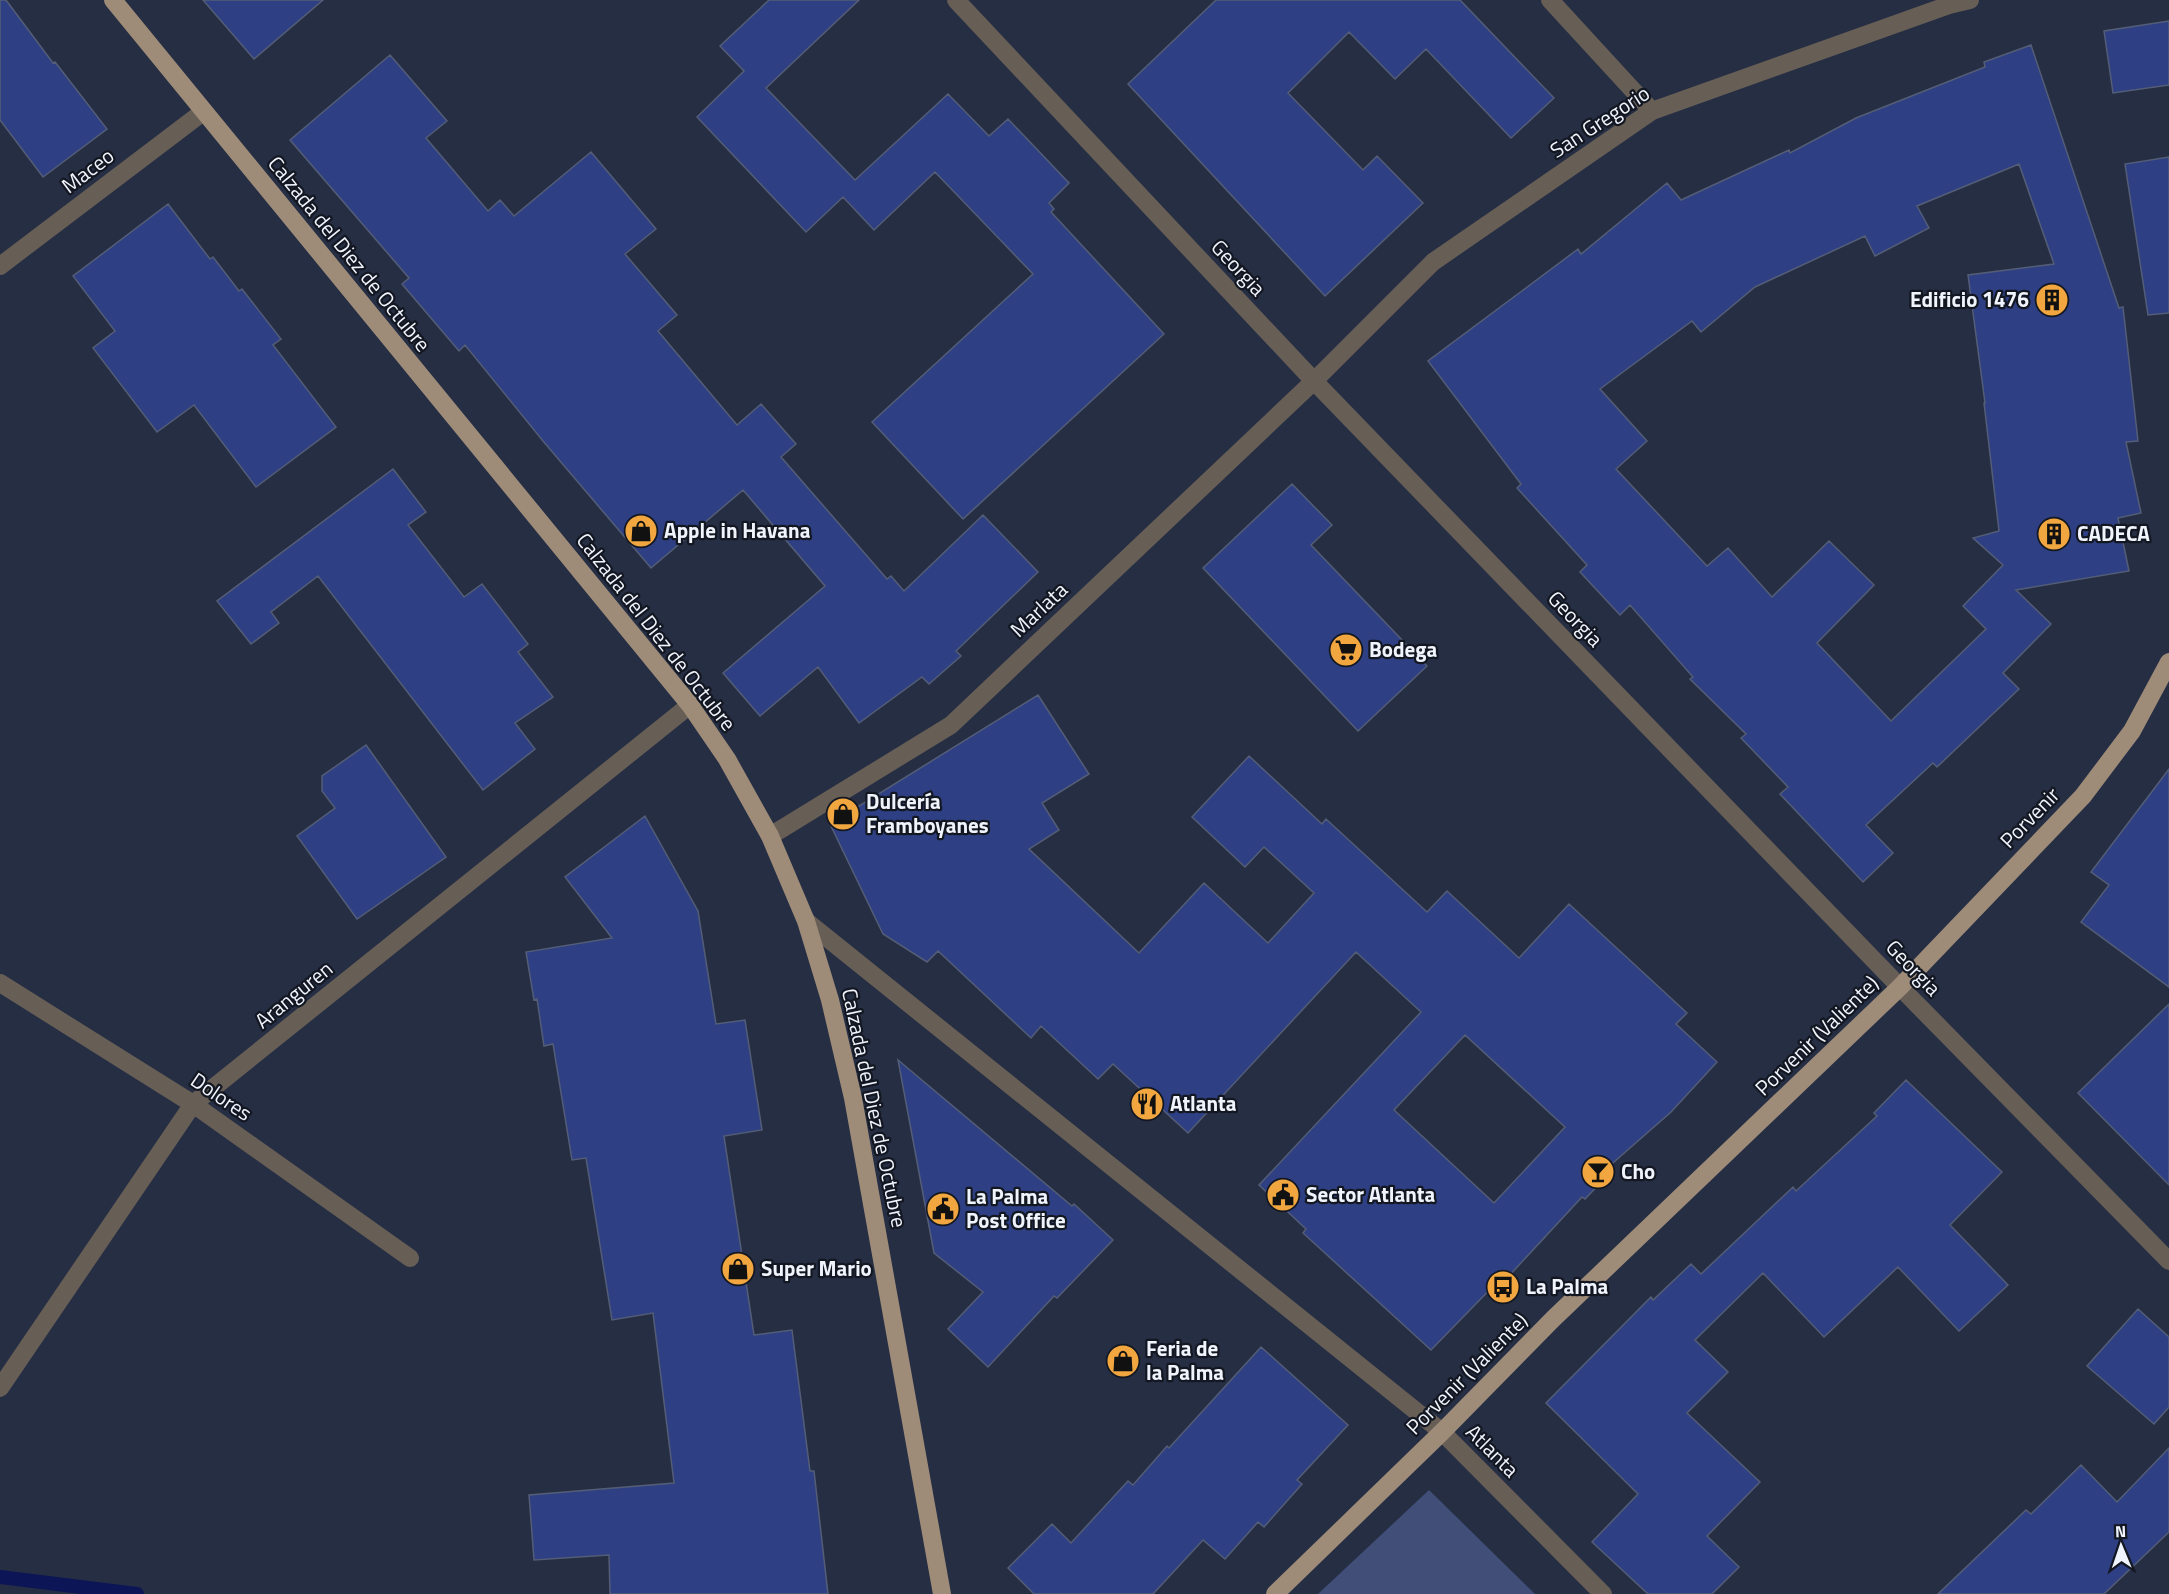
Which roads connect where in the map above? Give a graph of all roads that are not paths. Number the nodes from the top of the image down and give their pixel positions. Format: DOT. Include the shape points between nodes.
graph roads {
  1 [pos="113,0"];
  2 [pos="956,0"];
  3 [pos="1550,0"];
  4 [pos="1970,0"];
  5 [pos="1652,111"];
  6 [pos="203,112"];
  7 [pos="0,266"];
  8 [pos="1314,381"];
  9 [pos="2169,662"];
  10 [pos="690,705"];
  11 [pos="770,837"];
  12 [pos="806,921"];
  13 [pos="0,983"];
  14 [pos="1900,987"];
  15 [pos="193,1104"];
  16 [pos="410,1258"];
  17 [pos="2169,1261"];
  18 [pos="0,1388"];
  19 [pos="1442,1432"];
  20 [pos="942,1594"];
  21 [pos="1275,1594"];
  22 [pos="1603,1594"];
  1 -- 6 [label="main road, Calzada del Diez de Octubre"];
  2 -- 8 [label="street, Georgia"];
  3 -- 5 [label="street"];
  4 -- 5 [label="street, San Gregorio"];
  5 -- 8 [label="street, San Gregorio" via="1433,262"];
  6 -- 7 [label="street, Maceo"];
  6 -- 10 [label="main road, Calzada del Diez de Octubre"];
  8 -- 11 [label="street, Marlata" via="951,725"];
  8 -- 14 [label="street, Georgia"];
  9 -- 14 [label="main road, Porvenir" via="2132,730 2083,796"];
  10 -- 11 [label="main road, Calzada del Diez de Octubre" via="727,759"];
  10 -- 15 [label="street, Aranguren"];
  11 -- 12 [label="main road, Calzada del Diez de Octubre"];
  12 -- 19 [label="street, Atlanta"];
  12 -- 20 [label="main road, Calzada del Diez de Octubre" via="853,1098"];
  13 -- 15 [label="street, Dolores"];
  14 -- 17 [label="street, Georgia"];
  14 -- 19 [label="main road, Porvenir (Valiente)" via="1553,1318"];
  15 -- 16 [label="street, Dolores"];
  15 -- 18 [label="street, Aranguren"];
  19 -- 21 [label="main road, Porvenir (Valiente)"];
  19 -- 22 [label="street, Atlanta"];
}
